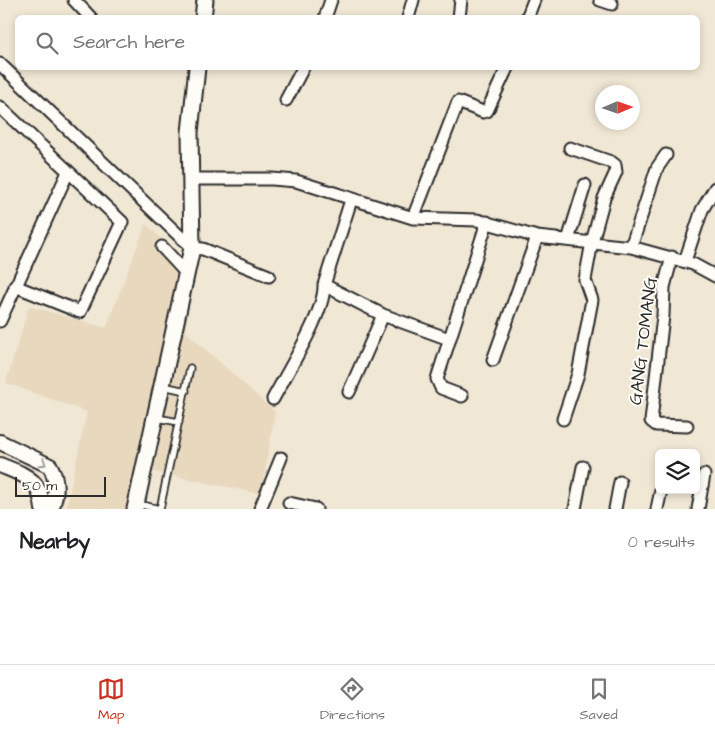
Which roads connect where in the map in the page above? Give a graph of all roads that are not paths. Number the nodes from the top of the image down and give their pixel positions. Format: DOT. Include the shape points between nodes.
graph roads {
  1 [pos="74,0"];
  2 [pos="205,0"];
  3 [pos="331,0"];
  4 [pos="413,0"];
  5 [pos="461,0"];
  6 [pos="534,0"];
  7 [pos="88,15"];
  8 [pos="203,15"];
  9 [pos="326,15"];
  10 [pos="409,15"];
  11 [pos="458,15"];
  12 [pos="528,15"];
  13 [pos="0,64"];
  14 [pos="197,70"];
  15 [pos="302,70"];
  16 [pos="506,70"];
  17 [pos="286,100"];
  18 [pos="0,107"];
  19 [pos="570,148"];
  20 [pos="666,155"];
  21 [pos="68,172"];
  22 [pos="190,179"];
  23 [pos="585,186"];
  24 [pos="715,188"];
  25 [pos="351,200"];
  26 [pos="413,218"];
  27 [pos="488,222"];
  28 [pos="537,237"];
  29 [pos="568,240"];
  30 [pos="592,242"];
  31 [pos="162,247"];
  32 [pos="631,247"];
  33 [pos="672,257"];
  34 [pos="190,260"];
  35 [pos="685,261"];
  36 [pos="269,276"];
  37 [pos="715,276"];
  38 [pos="324,285"];
  39 [pos="16,286"];
  40 [pos="383,314"];
  41 [pos="0,321"];
  42 [pos="449,340"];
  43 [pos="493,360"];
  44 [pos="190,368"];
  45 [pos="165,386"];
  46 [pos="186,391"];
  47 [pos="349,392"];
  48 [pos="462,396"];
  49 [pos="273,398"];
  50 [pos="158,418"];
  51 [pos="563,419"];
  52 [pos="180,422"];
  53 [pos="687,426"];
  54 [pos="0,442"];
  55 [pos="281,458"];
  56 [pos="0,465"];
  57 [pos="583,467"];
  58 [pos="704,475"];
  59 [pos="620,482"];
  60 [pos="660,494"];
  61 [pos="289,503"];
  62 [pos="138,506"];
  63 [pos="158,508"];
  64 [pos="43,509"];
  65 [pos="51,509"];
  66 [pos="260,509"];
  67 [pos="316,509"];
  68 [pos="575,509"];
  69 [pos="615,509"];
  70 [pos="657,509"];
  71 [pos="698,509"];
  1 -- 7 [label="street"];
  2 -- 8 [label="main road"];
  3 -- 9 [label="street"];
  4 -- 10 [label="street"];
  5 -- 11 [label="street"];
  6 -- 12 [label="street"];
  13 -- 34 [label="street"];
  14 -- 22 [label="main road" via="190,132"];
  15 -- 17 [label="street"];
  16 -- 26 [label="street" via="487,111 458,102"];
  18 -- 21 [label="street"];
  19 -- 30 [label="street" via="611,162 616,168"];
  20 -- 32 [label="street" via="657,168"];
  21 -- 39 [label="street"];
  21 -- 39 [label="street" via="122,225 80,312"];
  22 -- 25 [label="street" via="284,179"];
  22 -- 34 [label="main road" via="193,221"];
  23 -- 29 [label="street"];
  24 -- 35 [label="street" via="702,210"];
  25 -- 26 [label="street"];
  25 -- 38 [label="street"];
  26 -- 27 [label="street" via="461,218"];
  27 -- 28 [label="street"];
  27 -- 42 [label="street"];
  28 -- 29 [label="street"];
  28 -- 43 [label="street"];
  29 -- 30 [label="street"];
  30 -- 32 [label="street"];
  30 -- 51 [label="street" via="585,280 592,300 578,374"];
  31 -- 34 [label="street"];
  32 -- 33 [label="street"];
  33 -- 35 [label="street"];
  33 -- 53 [label="street, GANG TOMANG" via="664,287 664,316 651,418 656,425"];
  34 -- 36 [label="street" via="203,250"];
  34 -- 45 [label="main road"];
  35 -- 37 [label="street"];
  38 -- 40 [label="street"];
  38 -- 49 [label="street" via="325,295 313,324"];
  39 -- 41 [label="street"];
  40 -- 42 [label="street"];
  40 -- 47 [label="street"];
  42 -- 48 [label="street" via="437,383 441,388"];
  44 -- 46 [label="lane"];
  45 -- 46 [label="lane"];
  45 -- 50 [label="main road"];
  46 -- 52 [label="lane"];
  50 -- 52 [label="lane"];
  50 -- 62 [label="main road"];
  52 -- 63 [label="lane"];
  54 -- 65 [label="street, one-way" via="50,466 56,489"];
  55 -- 66 [label="street"];
  56 -- 64 [label="street" via="36,484"];
  57 -- 68 [label="street"];
  58 -- 71 [label="street"];
  59 -- 69 [label="street"];
  60 -- 70 [label="street"];
  61 -- 67 [label="street"];
  62 -- 63 [label="lane"];
}
